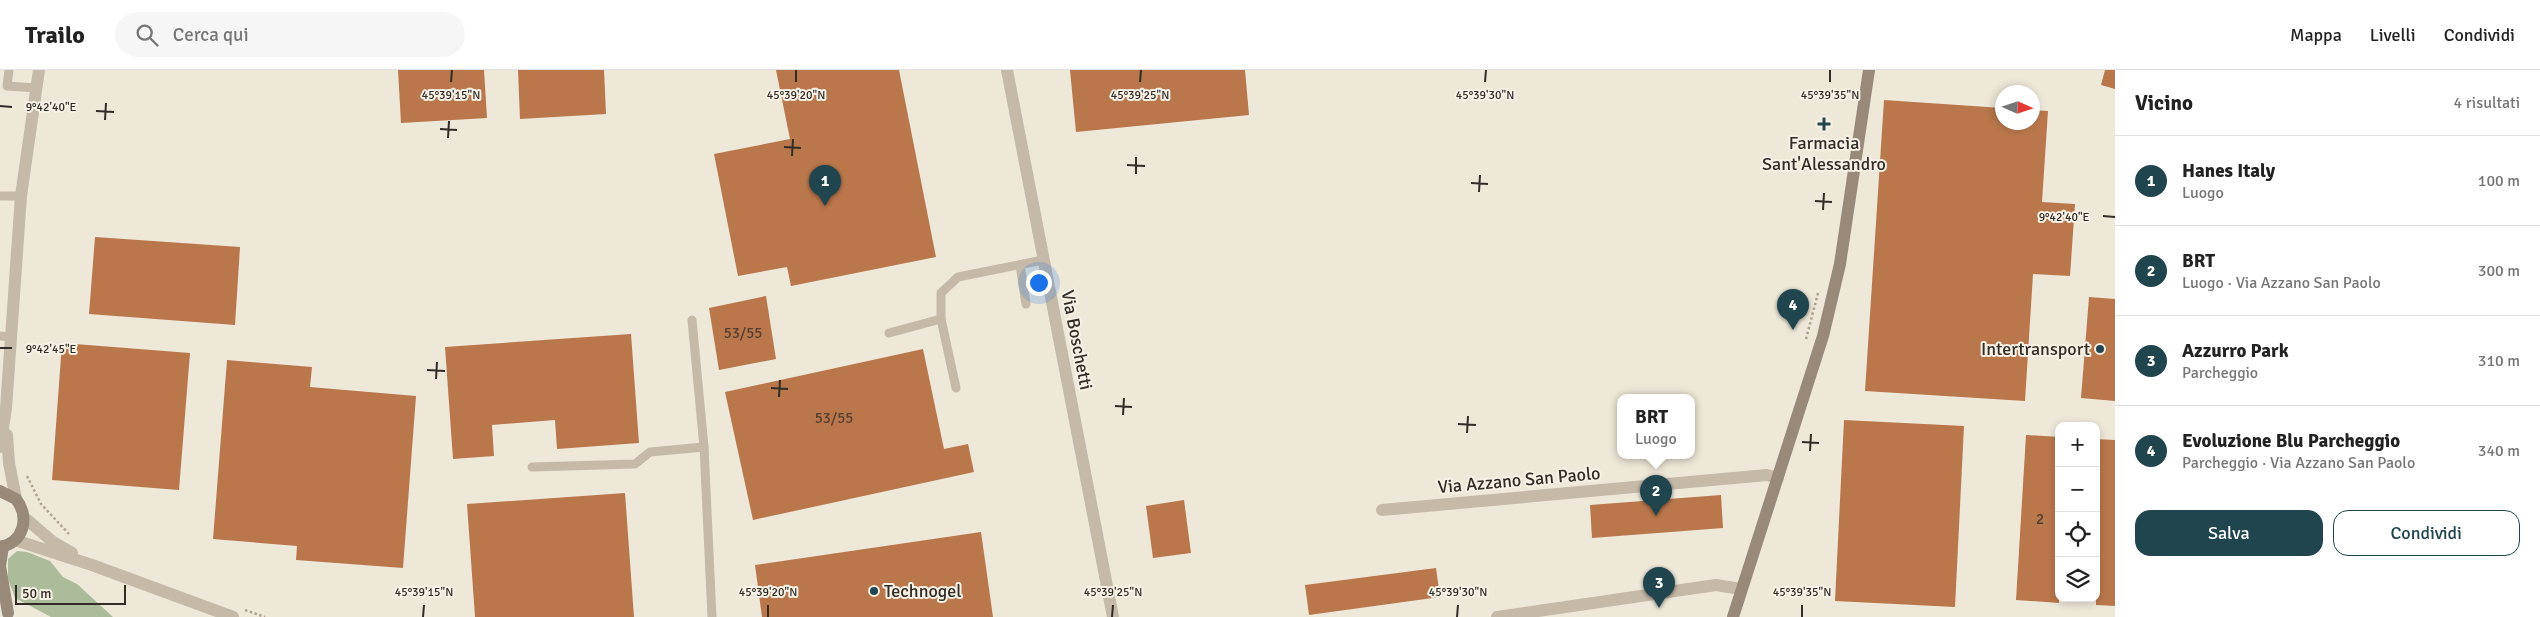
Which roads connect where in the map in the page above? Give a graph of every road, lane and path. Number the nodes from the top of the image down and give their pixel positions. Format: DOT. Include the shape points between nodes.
graph roads {
  1 [pos="9,70"];
  2 [pos="39,70"];
  3 [pos="1007,70"];
  4 [pos="1869,70"];
  5 [pos="37,88"];
  6 [pos="0,196"];
  7 [pos="21,196"];
  8 [pos="1043,260"];
  9 [pos="1020,264"];
  10 [pos="1819,287"];
  11 [pos="1026,304"];
  12 [pos="941,319"];
  13 [pos="692,320"];
  14 [pos="890,333"];
  15 [pos="5,336"];
  16 [pos="1806,341"];
  17 [pos="956,388"];
  18 [pos="6,408"];
  19 [pos="0,447"];
  20 [pos="704,447"];
  21 [pos="532,467"];
  22 [pos="26,475"];
  23 [pos="1778,478"];
  24 [pos="0,491"];
  25 [pos="16,499"];
  26 [pos="1382,510"];
  27 [pos="25,518"];
  28 [pos="70,535"];
  29 [pos="15,540"];
  30 [pos="2,547"];
  31 [pos="92,564"];
  32 [pos="1741,589"];
  33 [pos="0,591"];
  34 [pos="236,612"];
  35 [pos="8,615"];
  36 [pos="264,617"];
  37 [pos="712,617"];
  38 [pos="1113,617"];
  39 [pos="1497,617"];
  40 [pos="1733,617"];
  1 -- 5 [label="lane" via="7,86"];
  2 -- 5 [label="street"];
  3 -- 8 [label="street, Via Boschetti"];
  4 -- 23 [label="street" via="1840,264 1823,336"];
  5 -- 7 [label="street"];
  6 -- 7 [label="lane"];
  7 -- 15 [label="street"];
  8 -- 9 [label="lane"];
  8 -- 38 [label="street, Via Boschetti"];
  9 -- 11 [label="lane"];
  9 -- 12 [label="lane" via="958,277 942,293"];
  10 -- 16 [label="path"];
  12 -- 14 [label="lane"];
  12 -- 17 [label="lane"];
  13 -- 20 [label="lane"];
  15 -- 18 [label="street"];
  18 -- 19 [label="street"];
  18 -- 25 [label="street" via="9,463"];
  20 -- 21 [label="lane" via="650,452 635,464"];
  20 -- 37 [label="lane"];
  22 -- 28 [label="path" via="41,504"];
  23 -- 26 [label="street, Via Azzano San Paolo" via="1767,475"];
  23 -- 32 [label="street"];
  24 -- 25 [label="street"];
  25 -- 27 [label="street"];
  27 -- 29 [label="street"];
  27 -- 31 [label="street" via="53,542"];
  29 -- 30 [label="street"];
  29 -- 31 [label="street"];
  30 -- 35 [label="street" via="0,566"];
  31 -- 34 [label="street"];
  32 -- 39 [label="street" via="1716,585"];
  32 -- 40 [label="street"];
  33 -- 35 [label="street"];
  34 -- 36 [label="path"];
}
